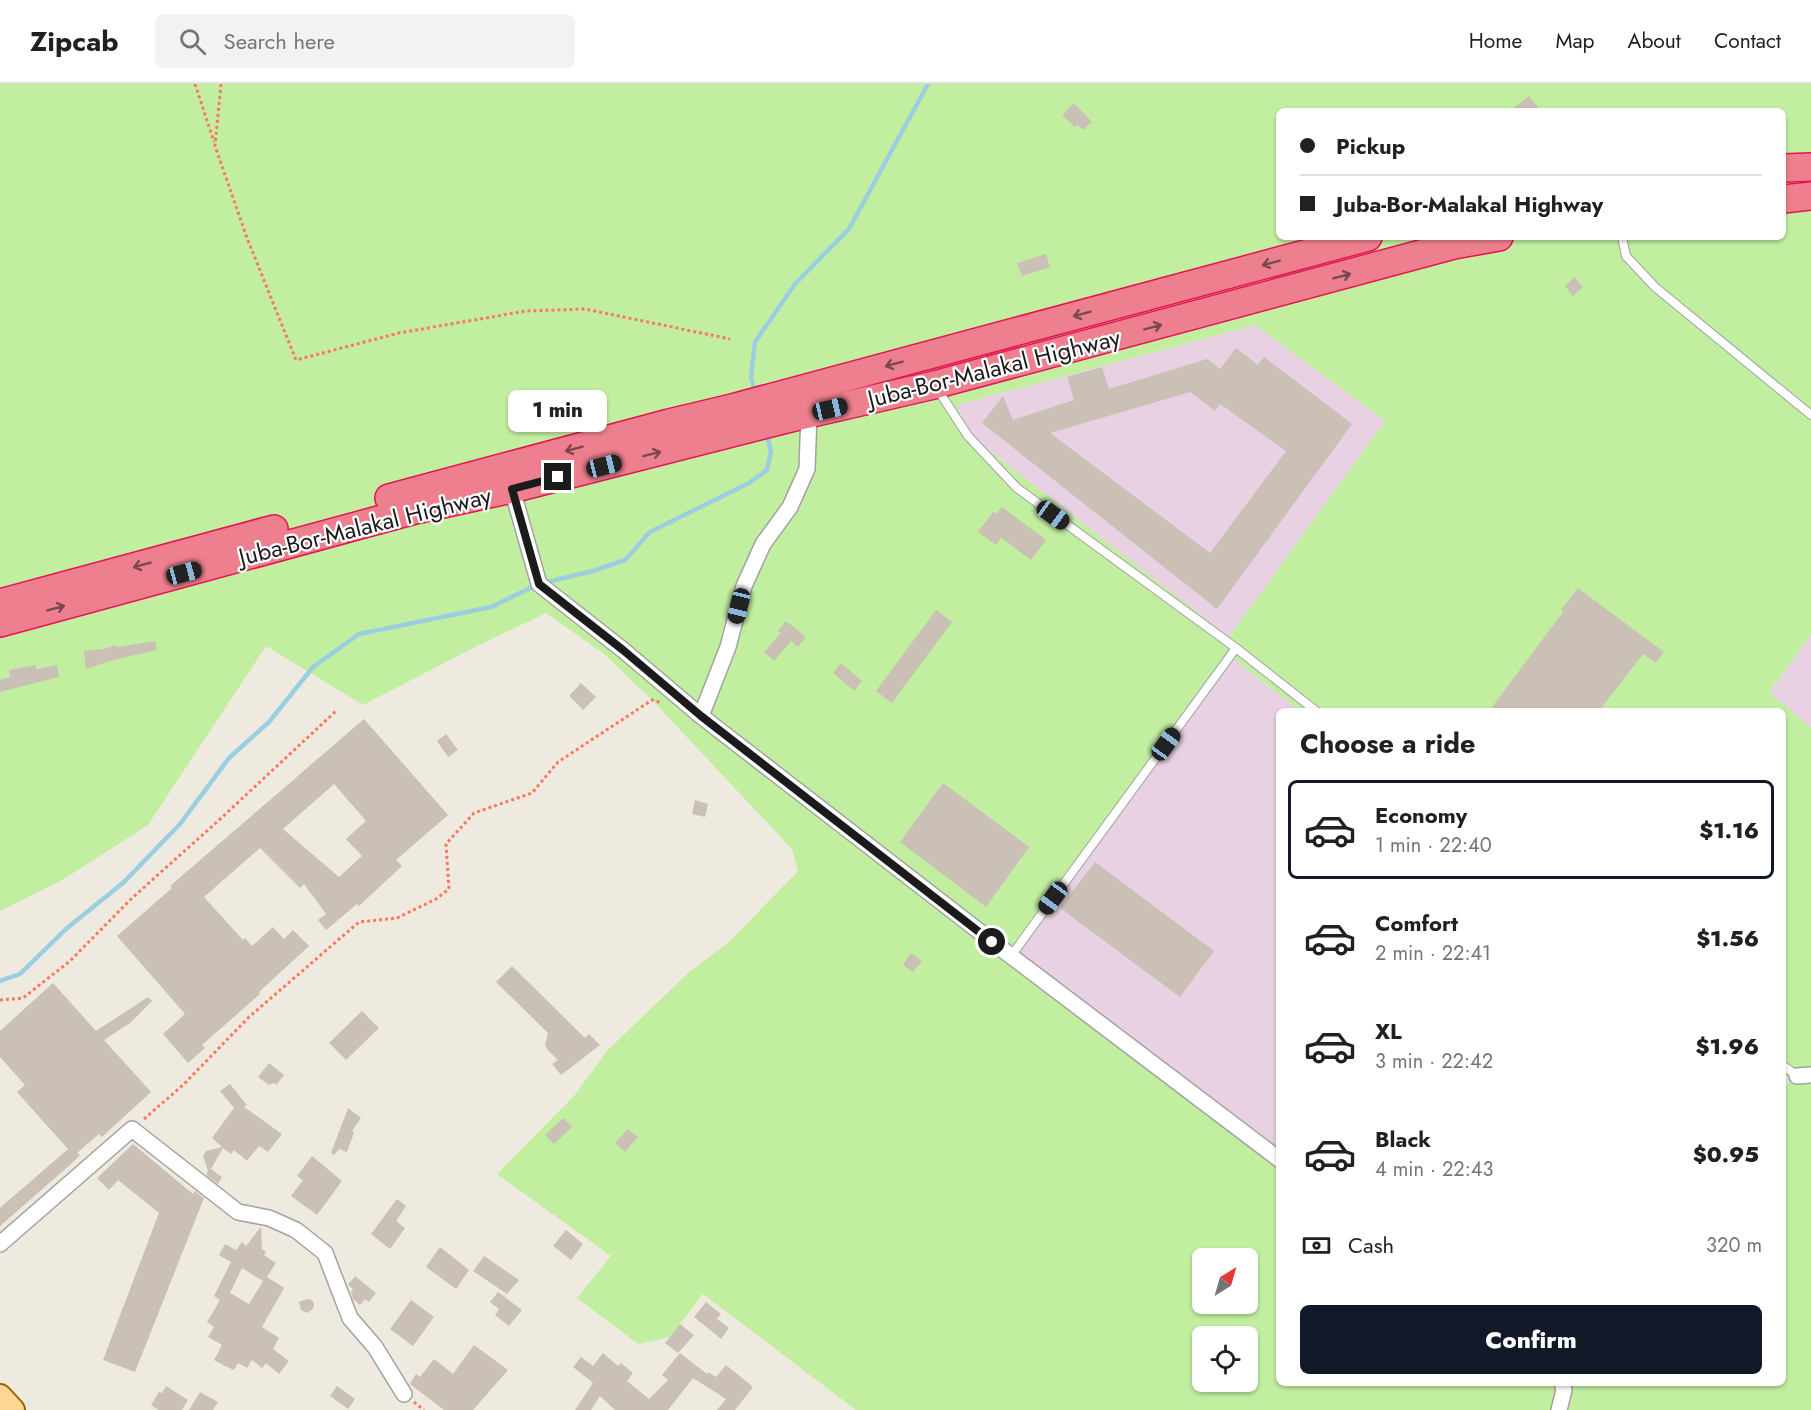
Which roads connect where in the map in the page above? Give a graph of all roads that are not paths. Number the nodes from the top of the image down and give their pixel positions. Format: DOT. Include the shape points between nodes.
graph roads {
  1 [pos="1811,167"];
  2 [pos="1786,168"];
  3 [pos="1811,196"];
  4 [pos="1786,199"];
  5 [pos="1358,240"];
  6 [pos="1482,240"];
  7 [pos="1623,240"];
  8 [pos="934,386"];
  9 [pos="796,409"];
  10 [pos="1811,415"];
  11 [pos="737,420"];
  12 [pos="512,489"];
  13 [pos="0,603"];
  14 [pos="0,623"];
  15 [pos="1236,648"];
  16 [pos="1312,708"];
  17 [pos="701,716"];
  18 [pos="1011,956"];
  19 [pos="1786,1067"];
  20 [pos="1804,1076"];
  21 [pos="1276,1157"];
  22 [pos="0,1244"];
  23 [pos="1563,1386"];
  24 [pos="404,1394"];
  25 [pos="0,1396"];
  26 [pos="13,1410"];
  27 [pos="1559,1410"];
  1 -- 2 [label="highway"];
  3 -- 4 [label="highway"];
  5 -- 9 [label="highway, Juba-Bor-Malakal Highway, one-way"];
  8 -- 6 [label="highway, Juba-Bor-Malakal Highway, one-way"];
  7 -- 10 [label="lane" via="1626,256 1655,287"];
  8 -- 9 [label="highway, Juba-Bor-Malakal Highway"];
  8 -- 15 [label="lane" via="968,436 1017,488"];
  9 -- 11 [label="highway, Juba-Bor-Malakal Highway"];
  9 -- 17 [label="street" via="807,469 790,507 763,544 744,586 728,647"];
  12 -- 11 [label="highway, Juba-Bor-Malakal Highway, one-way"];
  11 -- 13 [label="highway, Juba-Bor-Malakal Highway, one-way" via="669,423"];
  14 -- 12 [label="highway, Juba-Bor-Malakal Highway, one-way" via="403,513"];
  12 -- 17 [label="street" via="539,584"];
  15 -- 16 [label="lane"];
  15 -- 18 [label="lane"];
  17 -- 18 [label="street"];
  18 -- 21 [label="street"];
  19 -- 20 [label="lane"];
  22 -- 24 [label="street" via="132,1129 238,1212 269,1218 297,1230 325,1253 350,1318 375,1347"];
  23 -- 27 [label="street"];
  25 -- 26 [label="main road"];
}
